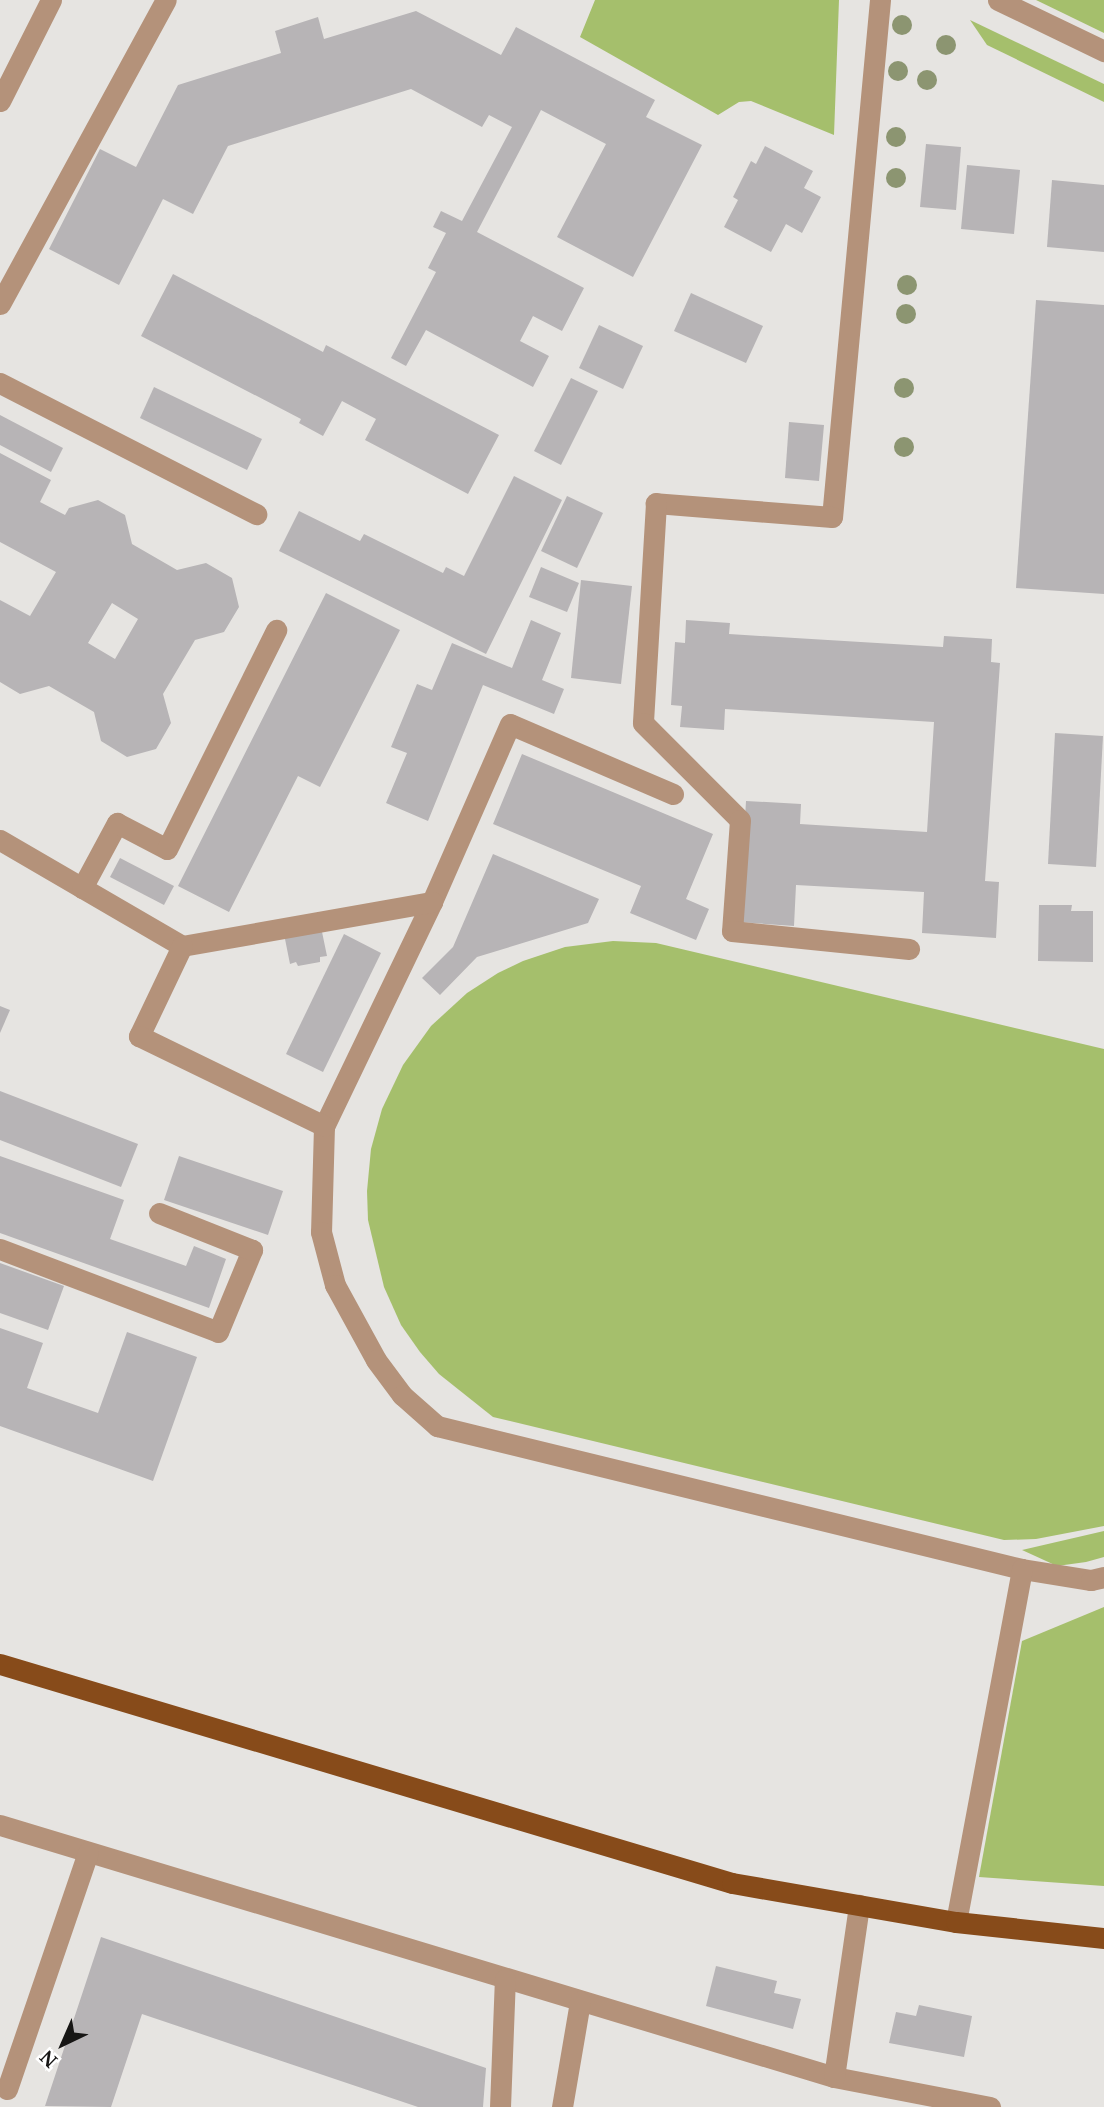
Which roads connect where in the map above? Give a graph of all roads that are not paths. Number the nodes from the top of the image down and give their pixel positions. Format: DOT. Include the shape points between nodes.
graph roads {
  1 [pos="51,0"];
  2 [pos="166,0"];
  3 [pos="880,0"];
  4 [pos="998,0"];
  5 [pos="1104,51"];
  6 [pos="0,101"];
  7 [pos="0,304"];
  8 [pos="0,383"];
  9 [pos="256,514"];
  10 [pos="276,630"];
  11 [pos="673,794"];
  12 [pos="0,840"];
  13 [pos="82,888"];
  14 [pos="432,902"];
  15 [pos="182,946"];
  16 [pos="909,949"];
  17 [pos="324,1126"];
  18 [pos="159,1213"];
  19 [pos="0,1249"];
  20 [pos="1022,1569"];
  21 [pos="1104,1577"];
  22 [pos="0,1664"];
  23 [pos="0,1825"];
  24 [pos="88,1852"];
  25 [pos="859,1905"];
  26 [pos="956,1922"];
  27 [pos="1104,1938"];
  28 [pos="505,1979"];
  29 [pos="580,2002"];
  30 [pos="834,2077"];
  31 [pos="6,2089"];
  32 [pos="500,2107"];
  33 [pos="562,2107"];
  34 [pos="990,2107"];
  1 -- 6 [label="street"];
  2 -- 7 [label="street"];
  3 -- 16 [label="street" via="832,517 656,503 643,723 740,820 732,931"];
  4 -- 5 [label="street"];
  8 -- 9 [label="street"];
  10 -- 13 [label="street" via="167,849 117,823"];
  11 -- 14 [label="street" via="510,724"];
  12 -- 13 [label="street"];
  13 -- 15 [label="street"];
  14 -- 15 [label="street"];
  14 -- 17 [label="street"];
  15 -- 17 [label="street" via="139,1036"];
  17 -- 20 [label="street" via="321,1232 335,1285 376,1360 402,1395 437,1426"];
  18 -- 19 [label="street" via="252,1250 218,1332"];
  20 -- 21 [label="street" via="1091,1580"];
  20 -- 26 [label="street"];
  22 -- 25 [label="main road" via="732,1883"];
  23 -- 24 [label="street"];
  24 -- 28 [label="street"];
  24 -- 31 [label="street"];
  25 -- 26 [label="main road"];
  25 -- 30 [label="street"];
  26 -- 27 [label="main road"];
  28 -- 29 [label="street"];
  28 -- 32 [label="street"];
  29 -- 30 [label="street"];
  29 -- 33 [label="street"];
  30 -- 34 [label="street"];
}
